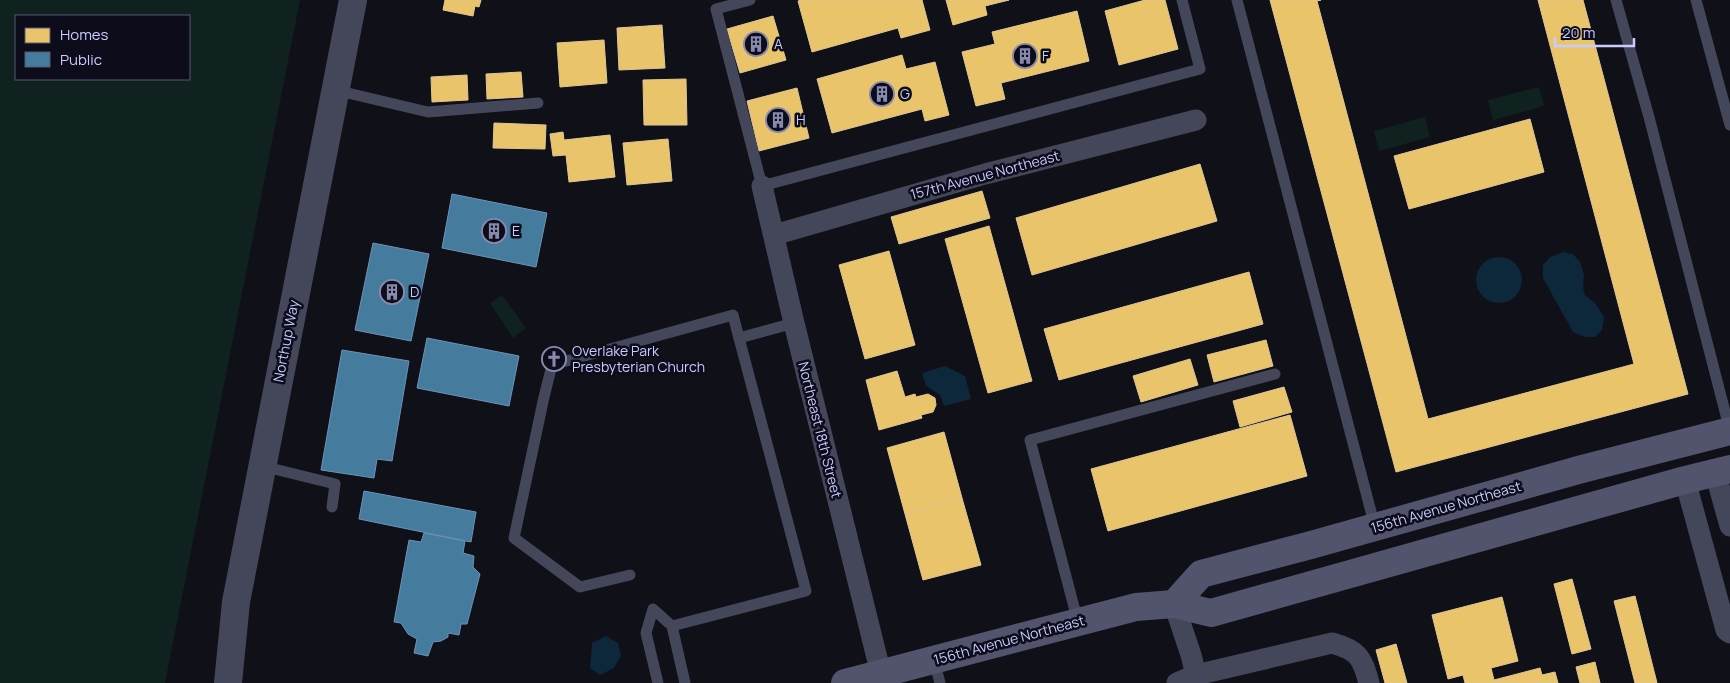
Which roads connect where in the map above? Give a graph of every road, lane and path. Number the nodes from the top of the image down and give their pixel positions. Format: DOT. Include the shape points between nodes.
graph roads {
  1 [pos="353,0"];
  2 [pos="750,0"];
  3 [pos="1182,0"];
  4 [pos="1237,0"];
  5 [pos="1616,0"];
  6 [pos="1696,0"];
  7 [pos="335,89"];
  8 [pos="538,104"];
  9 [pos="1196,120"];
  10 [pos="1730,125"];
  11 [pos="762,186"];
  12 [pos="774,234"];
  13 [pos="794,323"];
  14 [pos="739,338"];
  15 [pos="1275,374"];
  16 [pos="1730,431"];
  17 [pos="262,466"];
  18 [pos="1722,471"];
  19 [pos="1686,480"];
  20 [pos="332,507"];
  21 [pos="1730,524"];
  22 [pos="1375,527"];
  23 [pos="630,575"];
  24 [pos="1174,604"];
  25 [pos="1078,622"];
  26 [pos="672,626"];
  27 [pos="1730,633"];
  28 [pos="937,671"];
  29 [pos="881,674"];
  30 [pos="1187,679"];
  31 [pos="228,683"];
  32 [pos="658,683"];
  33 [pos="685,683"];
  34 [pos="845,683"];
  35 [pos="1368,683"];
  1 -- 7 [label="street, Northup Way"];
  2 -- 11 [label="lane" via="716,9"];
  3 -- 11 [label="lane" via="1200,69"];
  4 -- 22 [label="lane"];
  5 -- 16 [label="lane"];
  6 -- 10 [label="lane"];
  7 -- 8 [label="lane" via="428,112"];
  7 -- 17 [label="street, Northup Way"];
  9 -- 12 [label="street, 157th Avenue Northeast" via="985,174"];
  11 -- 12 [label="street, Northeast 18th Street"];
  12 -- 13 [label="street, Northeast 18th Street"];
  13 -- 14 [label="lane"];
  13 -- 29 [label="street, Northeast 18th Street"];
  14 -- 23 [label="lane" via="733,315 552,365 514,538 580,586"];
  14 -- 26 [label="lane" via="806,591"];
  15 -- 25 [label="lane" via="1030,440"];
  16 -- 22 [label="main road, 156th Avenue Northeast"];
  17 -- 20 [label="lane" via="335,484"];
  17 -- 31 [label="street, Northup Way" via="236,602"];
  18 -- 19 [label="main road, 156th Avenue Northeast"];
  18 -- 21 [label="street"];
  19 -- 24 [label="main road, 156th Avenue Northeast" via="1211,613"];
  19 -- 27 [label="street" via="1726,630"];
  22 -- 24 [label="main road, 156th Avenue Northeast" via="1201,574"];
  24 -- 25 [label="main road, 156th Avenue Northeast" via="1136,607"];
  24 -- 30 [label="street" via="1192,656"];
  25 -- 28 [label="main road, 156th Avenue Northeast"];
  26 -- 32 [label="lane" via="653,609 646,633"];
  26 -- 33 [label="lane"];
  28 -- 29 [label="main road, 156th Avenue Northeast"];
  29 -- 34 [label="main road, 156th Avenue Northeast"];
  30 -- 35 [label="street" via="1332,643 1357,654"];
}
